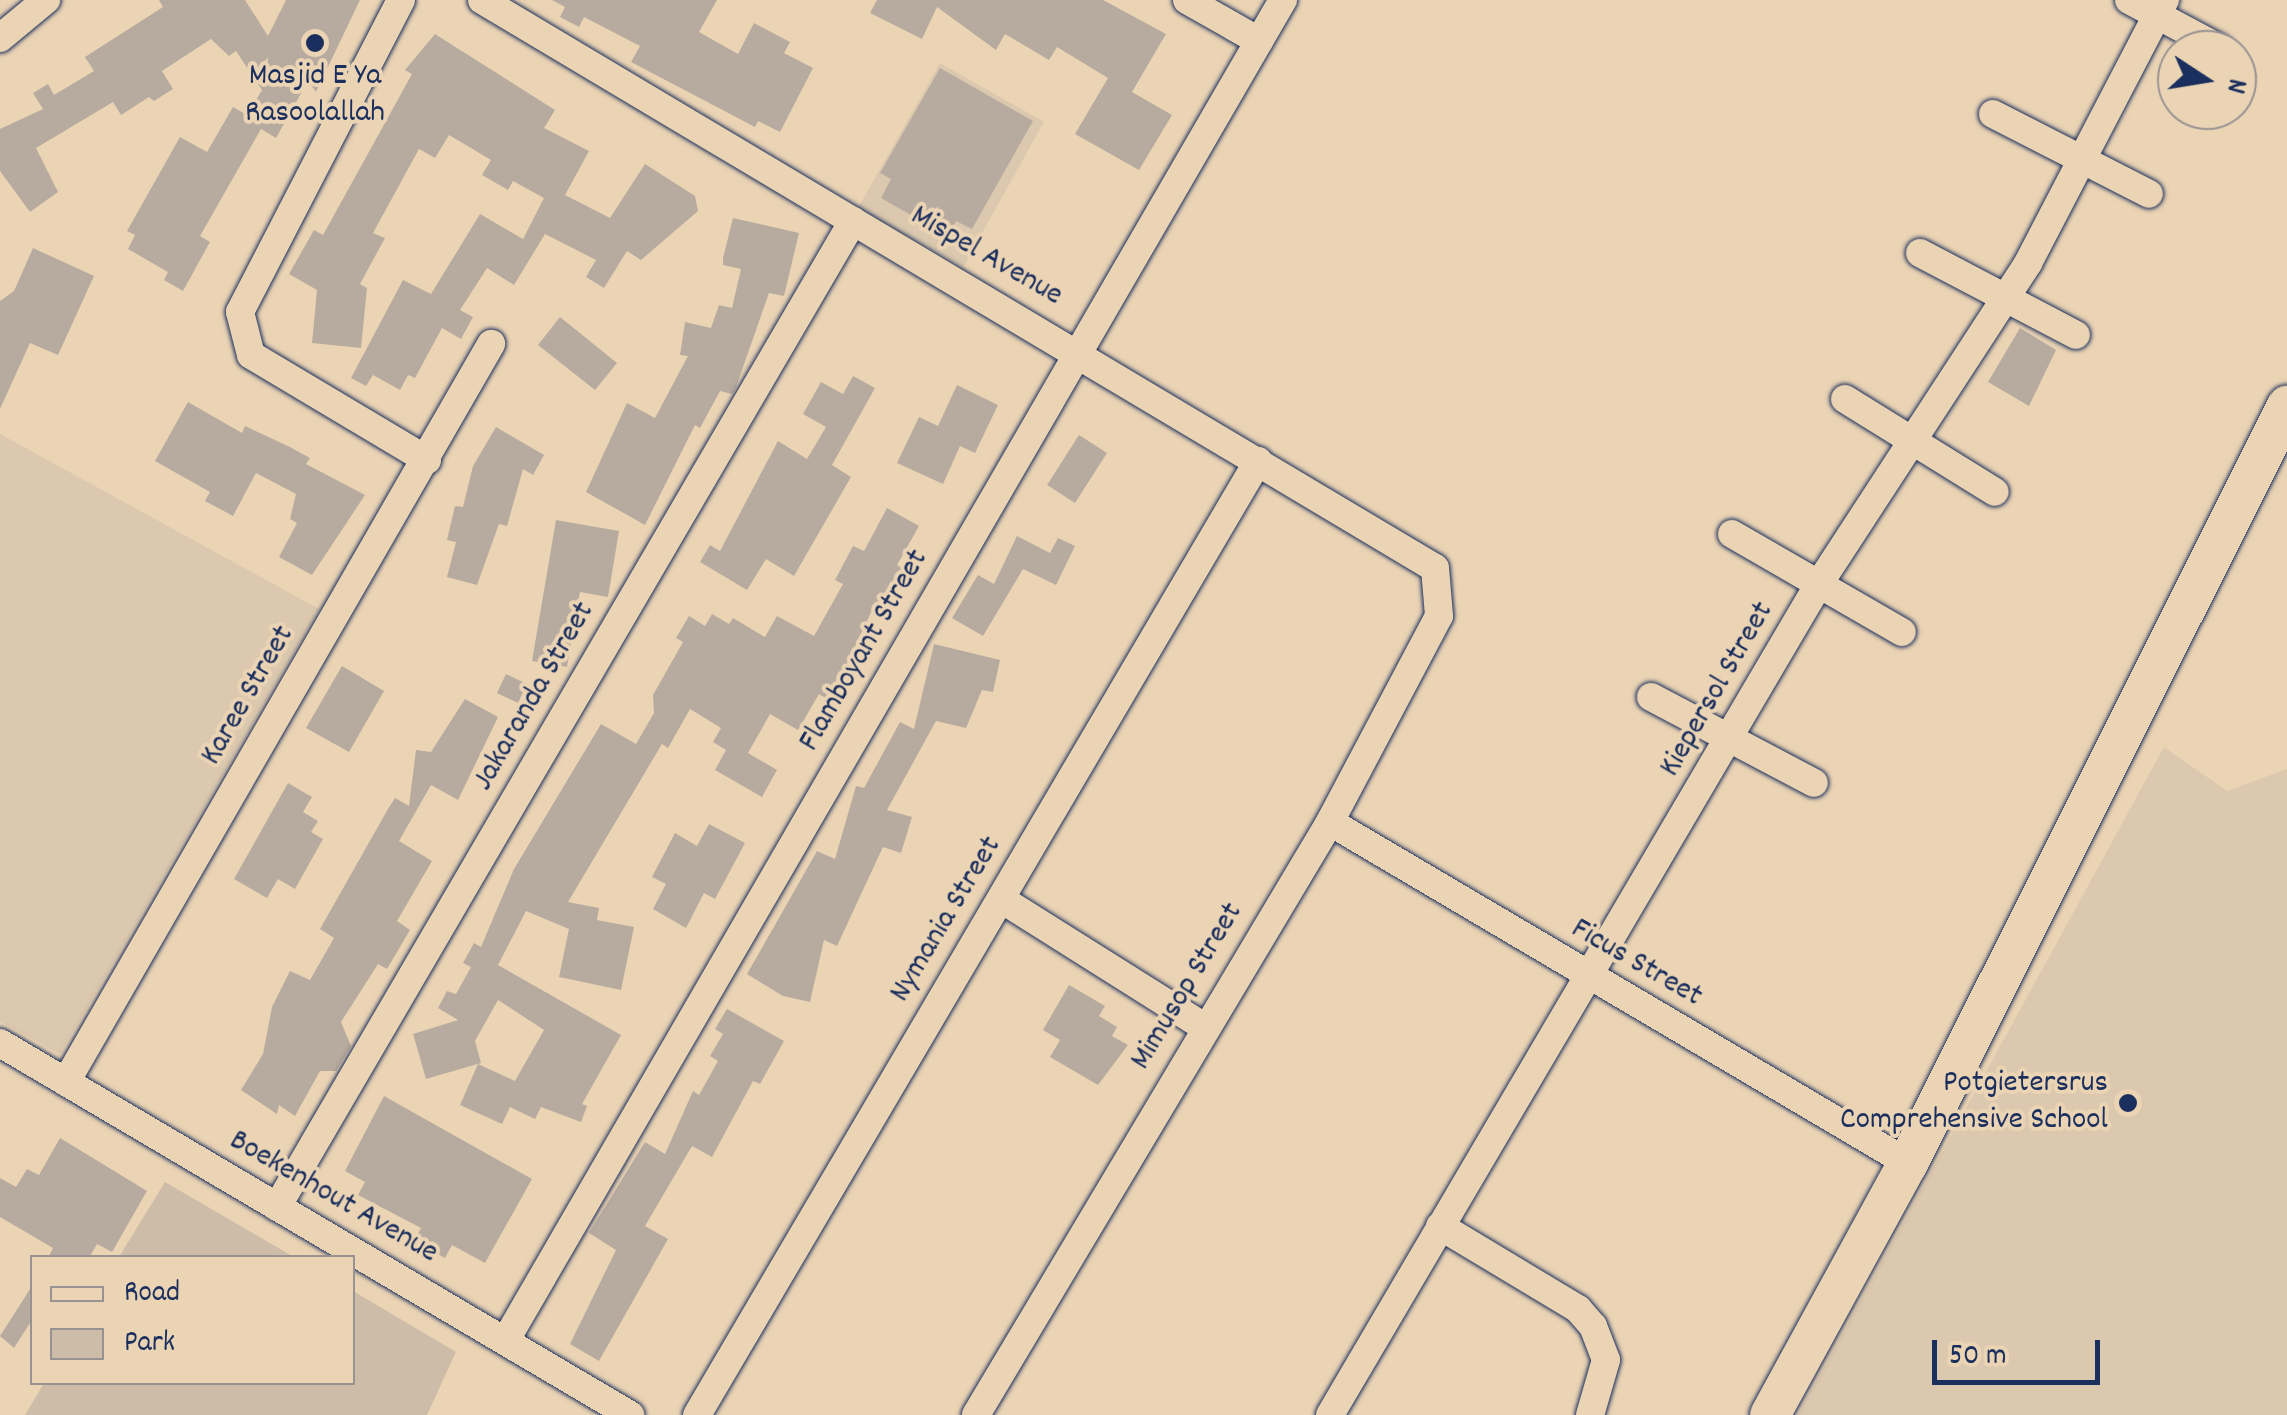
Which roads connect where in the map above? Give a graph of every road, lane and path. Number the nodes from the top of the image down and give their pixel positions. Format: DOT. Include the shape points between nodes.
graph roads {
  1 [pos="401,0"];
  2 [pos="482,0"];
  3 [pos="1187,0"];
  4 [pos="1283,0"];
  5 [pos="2128,0"];
  6 [pos="37,3"];
  7 [pos="2161,8"];
  8 [pos="2193,30"];
  9 [pos="0,38"];
  10 [pos="1260,41"];
  11 [pos="1993,114"];
  12 [pos="2082,159"];
  13 [pos="2149,194"];
  14 [pos="853,222"];
  15 [pos="1920,252"];
  16 [pos="2007,299"];
  17 [pos="2076,335"];
  18 [pos="492,344"];
  19 [pos="1080,352"];
  20 [pos="1844,399"];
  21 [pos="2287,406"];
  22 [pos="1916,444"];
  23 [pos="426,460"];
  24 [pos="1258,461"];
  25 [pos="1994,492"];
  26 [pos="1732,534"];
  27 [pos="1820,584"];
  28 [pos="1441,587"];
  29 [pos="1902,632"];
  30 [pos="1651,698"];
  31 [pos="1729,738"];
  32 [pos="1814,783"];
  33 [pos="1330,822"];
  34 [pos="1000,899"];
  35 [pos="1592,980"];
  36 [pos="1204,1027"];
  37 [pos="0,1043"];
  38 [pos="66,1082"];
  39 [pos="1908,1163"];
  40 [pos="277,1207"];
  41 [pos="1440,1226"];
  42 [pos="506,1338"];
  43 [pos="630,1415"];
  44 [pos="697,1415"];
  45 [pos="976,1415"];
  46 [pos="1330,1415"];
  47 [pos="1590,1415"];
  48 [pos="1770,1415"];
  1 -- 23 [label="street" via="240,312 251,354"];
  2 -- 14 [label="street, Mispel Avenue"];
  3 -- 10 [label="street"];
  4 -- 10 [label="street, Flamboyant Street"];
  5 -- 7 [label="street"];
  6 -- 9 [label="street"];
  7 -- 8 [label="street"];
  7 -- 12 [label="street, Kiepersol Street"];
  10 -- 19 [label="street, Flamboyant Street"];
  11 -- 12 [label="street"];
  12 -- 13 [label="street"];
  12 -- 16 [label="street, Kiepersol Street"];
  14 -- 19 [label="street, Mispel Avenue"];
  14 -- 40 [label="street, Jakaranda Street"];
  15 -- 16 [label="street"];
  16 -- 17 [label="street"];
  16 -- 22 [label="street, Kiepersol Street"];
  18 -- 23 [label="street, Karee Street"];
  19 -- 24 [label="street, Mispel Avenue"];
  19 -- 42 [label="street, Flamboyant Street"];
  20 -- 22 [label="street"];
  21 -- 39 [label="highway"];
  22 -- 25 [label="street"];
  22 -- 27 [label="street, Kiepersol Street"];
  23 -- 38 [label="street, Karee Street"];
  24 -- 28 [label="street, Mispel Avenue" via="1424,558"];
  24 -- 34 [label="street, Nymania Street"];
  26 -- 27 [label="street"];
  27 -- 29 [label="street"];
  27 -- 31 [label="street, Kiepersol Street"];
  28 -- 33 [label="street, Mimusop Street" via="1439,616"];
  30 -- 31 [label="street"];
  31 -- 32 [label="street"];
  31 -- 35 [label="street, Kiepersol Street"];
  33 -- 35 [label="street, Ficus Street"];
  33 -- 36 [label="street, Mimusop Street"];
  34 -- 36 [label="street"];
  34 -- 44 [label="street, Nymania Street"];
  35 -- 39 [label="street, Ficus Street"];
  35 -- 41 [label="street, Kiepersol Street"];
  36 -- 45 [label="street, Mimusop Street"];
  37 -- 38 [label="street, Boekenhout Avenue"];
  38 -- 40 [label="street, Boekenhout Avenue"];
  39 -- 48 [label="highway"];
  40 -- 42 [label="street, Boekenhout Avenue"];
  41 -- 46 [label="street, Kiepersol Street"];
  41 -- 47 [label="street" via="1578,1309 1593,1326 1606,1360"];
  42 -- 43 [label="street, Boekenhout Avenue"];
}
